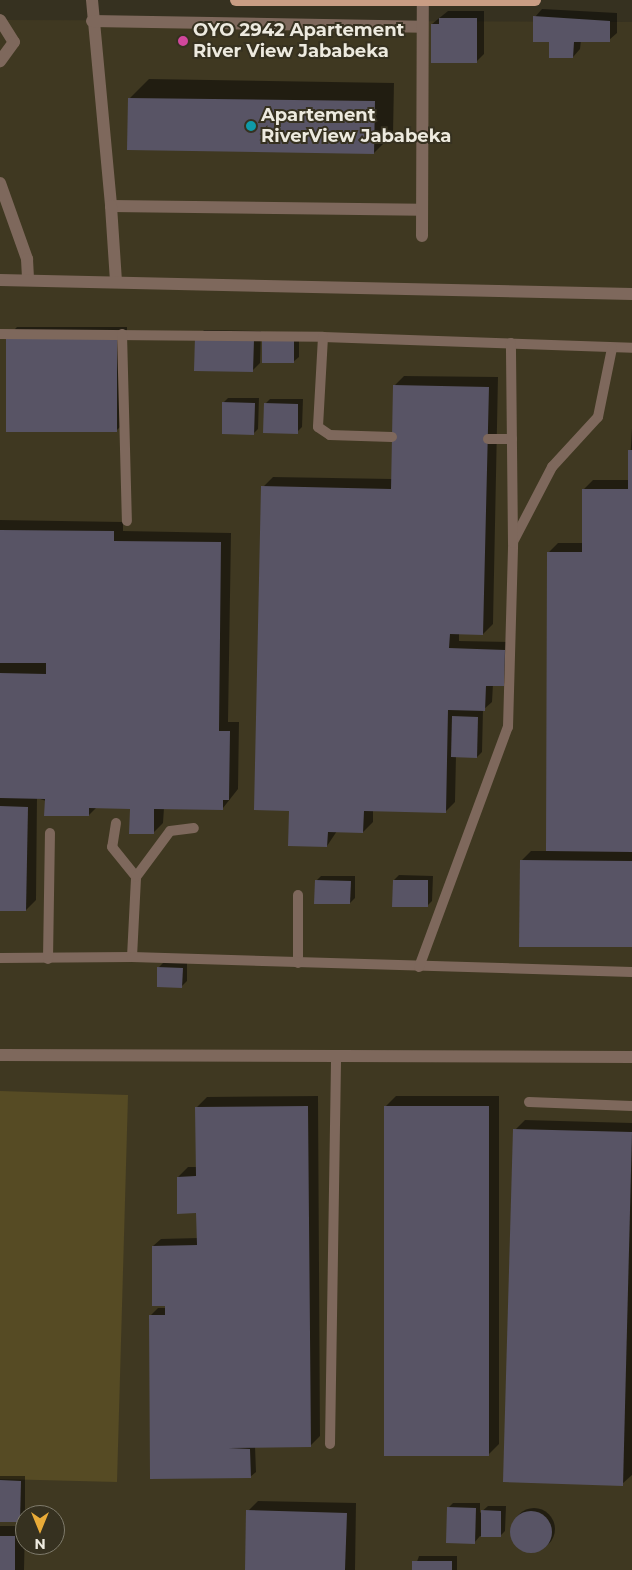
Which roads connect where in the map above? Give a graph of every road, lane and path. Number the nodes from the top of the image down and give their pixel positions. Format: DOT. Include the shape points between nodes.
graph roads {
  1 [pos="92,0"];
  2 [pos="236,0"];
  3 [pos="423,0"];
  4 [pos="535,0"];
  5 [pos="0,20"];
  6 [pos="92,21"];
  7 [pos="422,27"];
  8 [pos="0,61"];
  9 [pos="0,183"];
  10 [pos="111,206"];
  11 [pos="421,210"];
  12 [pos="422,236"];
  13 [pos="0,280"];
  14 [pos="28,280"];
  15 [pos="116,282"];
  16 [pos="632,294"];
  17 [pos="0,334"];
  18 [pos="122,334"];
  19 [pos="323,337"];
  20 [pos="510,343"];
  21 [pos="612,348"];
  22 [pos="632,348"];
  23 [pos="392,437"];
  24 [pos="488,439"];
  25 [pos="512,439"];
  26 [pos="128,521"];
  27 [pos="513,543"];
  28 [pos="116,824"];
  29 [pos="194,828"];
  30 [pos="50,834"];
  31 [pos="136,877"];
  32 [pos="298,895"];
  33 [pos="132,957"];
  34 [pos="0,958"];
  35 [pos="48,959"];
  36 [pos="298,963"];
  37 [pos="419,967"];
  38 [pos="632,972"];
  39 [pos="0,1054"];
  40 [pos="632,1057"];
  41 [pos="336,1058"];
  42 [pos="529,1102"];
  43 [pos="632,1106"];
  44 [pos="330,1444"];
  1 -- 6 [label="street"];
  2 -- 3 [label="main road"];
  3 -- 4 [label="main road"];
  3 -- 7 [label="street"];
  5 -- 8 [label="street" via="14,42"];
  6 -- 7 [label="street"];
  6 -- 10 [label="street"];
  7 -- 11 [label="street"];
  9 -- 14 [label="street" via="27,259"];
  10 -- 11 [label="street"];
  10 -- 15 [label="street"];
  11 -- 12 [label="street"];
  13 -- 14 [label="street"];
  14 -- 15 [label="street"];
  15 -- 16 [label="street"];
  17 -- 18 [label="lane"];
  18 -- 19 [label="lane"];
  18 -- 26 [label="lane"];
  19 -- 20 [label="lane"];
  19 -- 23 [label="lane" via="318,427 330,435"];
  20 -- 21 [label="lane"];
  20 -- 25 [label="lane"];
  21 -- 22 [label="lane"];
  21 -- 27 [label="lane" via="598,417 552,467"];
  24 -- 25 [label="lane"];
  25 -- 27 [label="lane"];
  27 -- 37 [label="lane" via="504,745"];
  28 -- 31 [label="lane" via="112,847"];
  29 -- 31 [label="lane" via="170,831"];
  30 -- 35 [label="lane"];
  31 -- 33 [label="lane"];
  32 -- 36 [label="lane"];
  33 -- 35 [label="lane"];
  33 -- 36 [label="lane"];
  34 -- 35 [label="lane"];
  36 -- 37 [label="lane"];
  37 -- 38 [label="lane"];
  39 -- 41 [label="street"];
  40 -- 41 [label="street"];
  41 -- 44 [label="lane"];
  42 -- 43 [label="lane"];
}
